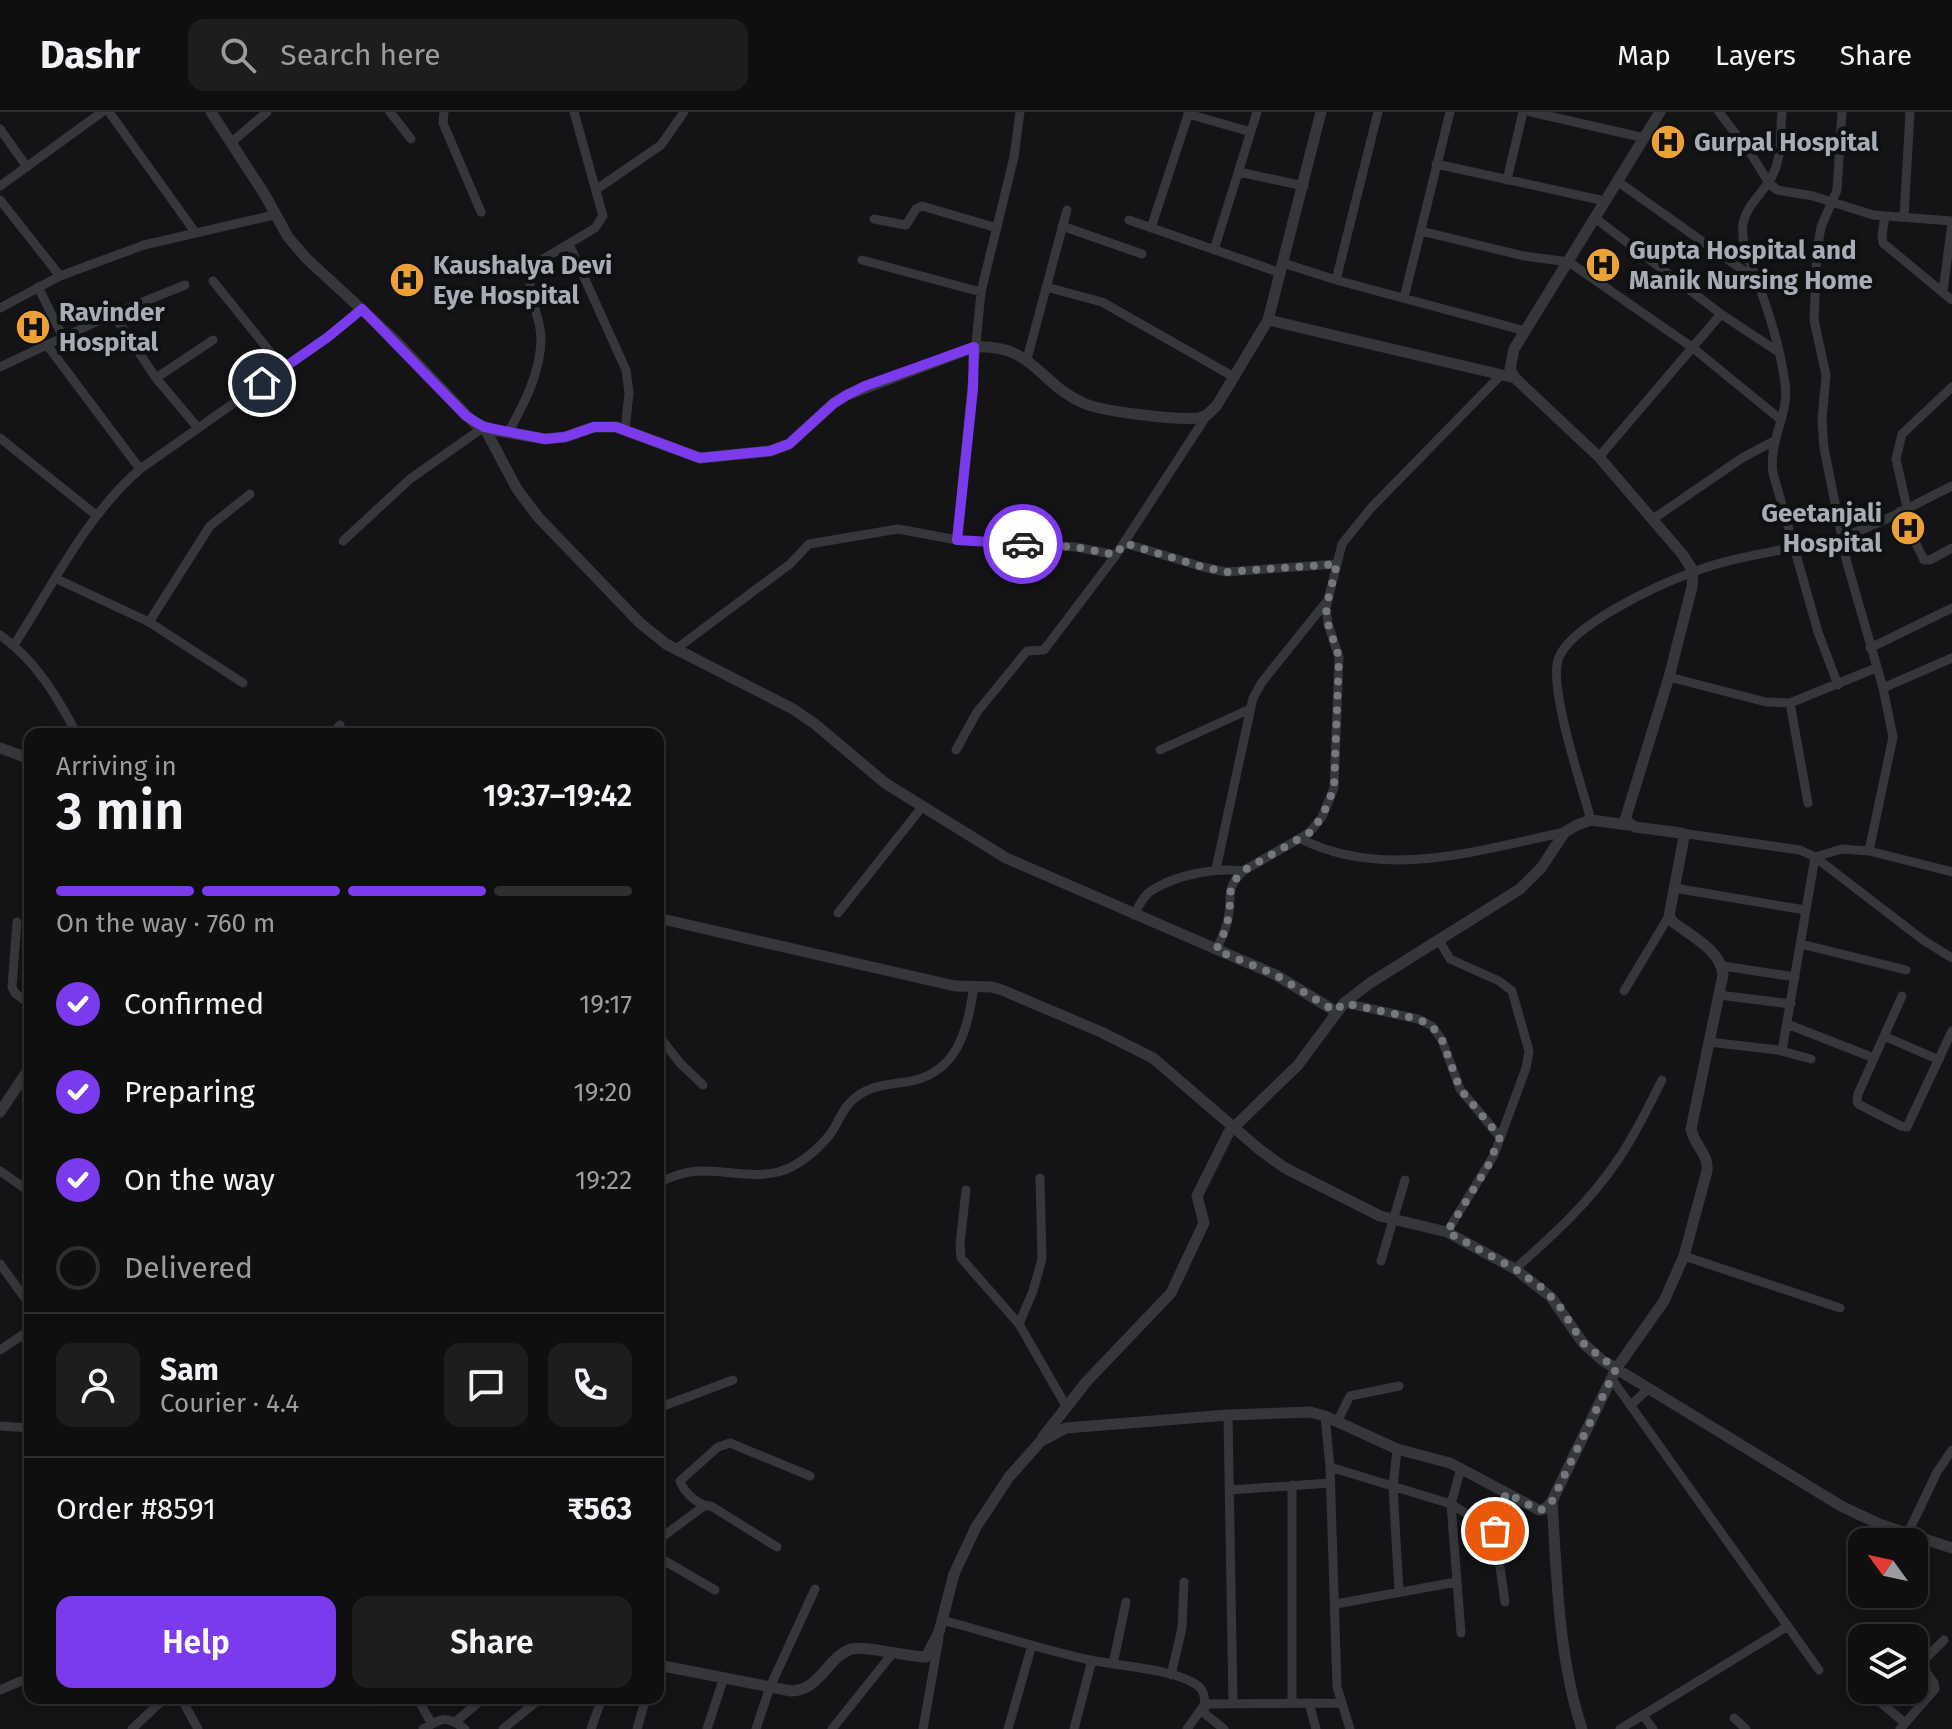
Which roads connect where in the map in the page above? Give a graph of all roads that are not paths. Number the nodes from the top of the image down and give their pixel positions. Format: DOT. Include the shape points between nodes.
graph roads {
  1 [pos="102,112"];
  2 [pos="109,112"];
  3 [pos="211,112"];
  4 [pos="267,112"];
  5 [pos="390,112"];
  6 [pos="444,112"];
  7 [pos="574,112"];
  8 [pos="684,112"];
  9 [pos="1020,112"];
  10 [pos="1257,112"];
  11 [pos="1321,112"];
  12 [pos="1378,112"];
  13 [pos="1450,112"];
  14 [pos="1523,112"];
  15 [pos="1531,112"];
  16 [pos="1660,112"];
  17 [pos="1719,112"];
  18 [pos="1782,112"];
  19 [pos="1842,112"];
  20 [pos="1910,112"];
  21 [pos="1188,113"];
  22 [pos="0,129"];
  23 [pos="1251,132"];
  24 [pos="1645,138"];
  25 [pos="411,139"];
  26 [pos="232,142"];
  27 [pos="1436,164"];
  28 [pos="27,167"];
  29 [pos="1239,172"];
  30 [pos="1507,180"];
  31 [pos="1617,181"];
  32 [pos="1769,183"];
  33 [pos="0,186"];
  34 [pos="1304,186"];
  35 [pos="597,189"];
  36 [pos="0,200"];
  37 [pos="1605,201"];
  38 [pos="1832,203"];
  39 [pos="1067,210"];
  40 [pos="481,212"];
  41 [pos="274,215"];
  42 [pos="1885,216"];
  43 [pos="1904,217"];
  44 [pos="1595,218"];
  45 [pos="874,219"];
  46 [pos="1129,220"];
  47 [pos="1952,222"];
  48 [pos="1062,226"];
  49 [pos="997,228"];
  50 [pos="1151,228"];
  51 [pos="1421,231"];
  52 [pos="195,232"];
  53 [pos="569,244"];
  54 [pos="1214,250"];
  55 [pos="1142,254"];
  56 [pos="862,260"];
  57 [pos="1569,262"];
  58 [pos="1282,268"];
  59 [pos="60,276"];
  60 [pos="1336,280"];
  61 [pos="1757,280"];
  62 [pos="213,281"];
  63 [pos="185,285"];
  64 [pos="38,287"];
  65 [pos="1046,287"];
  66 [pos="1943,291"];
  67 [pos="981,292"];
  68 [pos="1404,298"];
  69 [pos="1952,300"];
  70 [pos="0,308"];
  71 [pos="362,309"];
  72 [pos="113,314"];
  73 [pos="1721,314"];
  74 [pos="1268,320"];
  75 [pos="1525,331"];
  76 [pos="63,337"];
  77 [pos="213,340"];
  78 [pos="47,345"];
  79 [pos="974,347"];
  80 [pos="1693,348"];
  81 [pos="1777,351"];
  82 [pos="1027,359"];
  83 [pos="0,367"];
  84 [pos="283,368"];
  85 [pos="1501,375"];
  86 [pos="1234,377"];
  87 [pos="156,378"];
  88 [pos="1515,378"];
  89 [pos="1952,387"];
  90 [pos="1207,415"];
  91 [pos="1780,419"];
  92 [pos="484,427"];
  93 [pos="198,428"];
  94 [pos="625,430"];
  95 [pos="508,433"];
  96 [pos="0,438"];
  97 [pos="1774,441"];
  98 [pos="1599,457"];
  99 [pos="140,469"];
  100 [pos="1952,486"];
  101 [pos="250,494"];
  102 [pos="1904,509"];
  103 [pos="96,515"];
  104 [pos="1653,519"];
  105 [pos="1842,536"];
  106 [pos="957,540"];
  107 [pos="343,541"];
  108 [pos="1124,543"];
  109 [pos="1794,546"];
  110 [pos="1952,548"];
  111 [pos="1116,555"];
  112 [pos="1337,564"];
  113 [pos="1693,571"];
  114 [pos="57,579"];
  115 [pos="1327,601"];
  116 [pos="1952,608"];
  117 [pos="149,622"];
  118 [pos="0,635"];
  119 [pos="14,645"];
  120 [pos="1870,648"];
  121 [pos="676,649"];
  122 [pos="1952,658"];
  123 [pos="1876,668"];
  124 [pos="1669,677"];
  125 [pos="243,683"];
  126 [pos="1838,685"];
  127 [pos="1883,688"];
  128 [pos="1790,703"];
  129 [pos="1250,709"];
  130 [pos="340,725"];
  131 [pos="74,728"];
  132 [pos="338,728"];
  133 [pos="0,748"];
  134 [pos="956,750"];
  135 [pos="1160,750"];
  136 [pos="24,757"];
  137 [pos="1808,803"];
  138 [pos="922,807"];
  139 [pos="1591,820"];
  140 [pos="1628,825"];
  141 [pos="1565,832"];
  142 [pos="1681,833"];
  143 [pos="1301,839"];
  144 [pos="1869,851"];
  145 [pos="1815,857"];
  146 [pos="1216,869"];
  147 [pos="1950,870"];
  148 [pos="1243,871"];
  149 [pos="1674,888"];
  150 [pos="1805,910"];
  151 [pos="838,913"];
  152 [pos="1134,915"];
  153 [pos="1669,916"];
  154 [pos="664,920"];
  155 [pos="17,922"];
  156 [pos="1439,940"];
  157 [pos="1801,944"];
  158 [pos="1216,950"];
  159 [pos="1952,958"];
  160 [pos="1723,966"];
  161 [pos="1906,970"];
  162 [pos="1795,977"];
  163 [pos="974,986"];
  164 [pos="1624,991"];
  165 [pos="1719,995"];
  166 [pos="1902,996"];
  167 [pos="24,1000"];
  168 [pos="1791,1004"];
  169 [pos="1340,1007"];
  170 [pos="1787,1024"];
  171 [pos="1952,1031"];
  172 [pos="1884,1036"];
  173 [pos="1709,1042"];
  174 [pos="664,1043"];
  175 [pos="1782,1051"];
  176 [pos="1874,1058"];
  177 [pos="1811,1059"];
  178 [pos="1939,1060"];
  179 [pos="24,1076"];
  180 [pos="1662,1080"];
  181 [pos="703,1085"];
  182 [pos="0,1112"];
  183 [pos="1234,1127"];
  184 [pos="1500,1137"];
  185 [pos="0,1171"];
  186 [pos="1040,1178"];
  187 [pos="1405,1180"];
  188 [pos="664,1181"];
  189 [pos="24,1188"];
  190 [pos="966,1190"];
  191 [pos="1391,1219"];
  192 [pos="1447,1232"];
  193 [pos="1684,1256"];
  194 [pos="1381,1261"];
  195 [pos="0,1264"];
  196 [pos="1515,1269"];
  197 [pos="24,1297"];
  198 [pos="1840,1308"];
  199 [pos="1019,1324"];
  200 [pos="24,1334"];
  201 [pos="0,1350"];
  202 [pos="1613,1374"];
  203 [pos="733,1380"];
  204 [pos="1399,1386"];
  205 [pos="1648,1389"];
  206 [pos="1631,1405"];
  207 [pos="664,1406"];
  208 [pos="1066,1406"];
  209 [pos="1228,1415"];
  210 [pos="1325,1416"];
  211 [pos="1337,1422"];
  212 [pos="0,1426"];
  213 [pos="24,1428"];
  214 [pos="1041,1441"];
  215 [pos="1397,1449"];
  216 [pos="1952,1450"];
  217 [pos="1330,1467"];
  218 [pos="1461,1468"];
  219 [pos="810,1476"];
  220 [pos="1330,1483"];
  221 [pos="1292,1485"];
  222 [pos="1393,1487"];
  223 [pos="1230,1490"];
  224 [pos="1506,1493"];
  225 [pos="1552,1501"];
  226 [pos="1451,1504"];
  227 [pos="704,1506"];
  228 [pos="1896,1528"];
  229 [pos="1910,1528"];
  230 [pos="1495,1531"];
  231 [pos="664,1536"];
  232 [pos="1928,1540"];
  233 [pos="777,1547"];
  234 [pos="1952,1548"];
  235 [pos="664,1560"];
  236 [pos="1184,1582"];
  237 [pos="1456,1582"];
  238 [pos="815,1589"];
  239 [pos="715,1590"];
  240 [pos="1399,1591"];
  241 [pos="1126,1602"];
  242 [pos="1505,1602"];
  243 [pos="1336,1604"];
  244 [pos="941,1626"];
  245 [pos="1788,1626"];
  246 [pos="1461,1633"];
  247 [pos="1944,1640"];
  248 [pos="1032,1645"];
  249 [pos="892,1654"];
  250 [pos="1092,1660"];
  251 [pos="1113,1664"];
  252 [pos="664,1666"];
  253 [pos="1819,1670"];
  254 [pos="1171,1675"];
  255 [pos="724,1677"];
  256 [pos="24,1680"];
  257 [pos="770,1687"];
  258 [pos="0,1690"];
  259 [pos="1292,1703"];
  260 [pos="1309,1703"];
  261 [pos="1340,1703"];
  262 [pos="159,1704"];
  263 [pos="184,1704"];
  264 [pos="419,1704"];
  265 [pos="477,1704"];
  266 [pos="534,1704"];
  267 [pos="600,1704"];
  268 [pos="644,1704"];
  269 [pos="1205,1704"];
  270 [pos="1233,1704"];
  271 [pos="1881,1704"];
  272 [pos="1643,1715"];
  273 [pos="1734,1718"];
  274 [pos="455,1722"];
  275 [pos="427,1726"];
  276 [pos="1903,1726"];
  277 [pos="132,1729"];
  278 [pos="198,1729"];
  279 [pos="465,1729"];
  280 [pos="503,1729"];
  281 [pos="591,1729"];
  282 [pos="637,1729"];
  283 [pos="707,1729"];
  284 [pos="756,1729"];
  285 [pos="832,1729"];
  286 [pos="923,1729"];
  287 [pos="1008,1729"];
  288 [pos="1074,1729"];
  289 [pos="1187,1729"];
  290 [pos="1224,1729"];
  291 [pos="1316,1729"];
  292 [pos="1350,1729"];
  293 [pos="1582,1729"];
  294 [pos="1620,1729"];
  295 [pos="1653,1729"];
  296 [pos="1746,1729"];
  1 -- 28 [label="street"];
  2 -- 52 [label="street"];
  3 -- 26 [label="street"];
  4 -- 26 [label="street"];
  5 -- 25 [label="street"];
  6 -- 40 [label="street" via="443,123"];
  7 -- 35 [label="street"];
  8 -- 35 [label="street" via="661,145"];
  9 -- 49 [label="street"];
  10 -- 23 [label="street"];
  11 -- 34 [label="street"];
  12 -- 60 [label="street"];
  13 -- 27 [label="street"];
  14 -- 30 [label="street"];
  15 -- 24 [label="street"];
  16 -- 24 [label="street"];
  17 -- 32 [label="street"];
  18 -- 32 [label="street" via="1777,164"];
  19 -- 38 [label="street"];
  20 -- 43 [label="street"];
  21 -- 23 [label="street"];
  21 -- 50 [label="street"];
  22 -- 28 [label="street"];
  23 -- 29 [label="street"];
  24 -- 31 [label="street"];
  26 -- 41 [label="street"];
  27 -- 30 [label="street"];
  27 -- 51 [label="street"];
  28 -- 33 [label="street"];
  29 -- 34 [label="street"];
  29 -- 54 [label="street"];
  30 -- 37 [label="street"];
  31 -- 37 [label="street"];
  31 -- 61 [label="street"];
  32 -- 38 [label="street" via="1781,192"];
  32 -- 61 [label="street" via="1750,205 1743,226"];
  34 -- 58 [label="street"];
  35 -- 53 [label="street" via="601,222"];
  36 -- 59 [label="street"];
  37 -- 44 [label="street"];
  38 -- 42 [label="street"];
  38 -- 105 [label="street" via="1817,250 1814,320 1826,375 1824,448"];
  39 -- 48 [label="street"];
  41 -- 52 [label="street"];
  41 -- 71 [label="street" via="307,259"];
  42 -- 43 [label="street"];
  42 -- 66 [label="street" via="1883,243"];
  43 -- 47 [label="street"];
  44 -- 57 [label="street"];
  44 -- 73 [label="street"];
  45 -- 49 [label="street" via="906,225 922,206"];
  46 -- 50 [label="street"];
  47 -- 66 [label="street"];
  48 -- 55 [label="street"];
  48 -- 65 [label="street"];
  49 -- 67 [label="street"];
  50 -- 54 [label="street"];
  51 -- 57 [label="street"];
  51 -- 68 [label="street"];
  52 -- 59 [label="street"];
  53 -- 94 [label="street" via="626,370"];
  53 -- 95 [label="street" via="540,261 529,277 541,330 539,358"];
  54 -- 58 [label="street"];
  56 -- 67 [label="street"];
  57 -- 75 [label="street"];
  57 -- 80 [label="street"];
  58 -- 60 [label="street"];
  58 -- 74 [label="street"];
  59 -- 64 [label="street"];
  60 -- 68 [label="street"];
  61 -- 81 [label="street"];
  62 -- 84 [label="street"];
  63 -- 72 [label="street"];
  64 -- 70 [label="street"];
  64 -- 76 [label="street"];
  65 -- 82 [label="street"];
  65 -- 86 [label="street" via="1102,302"];
  66 -- 69 [label="street"];
  67 -- 79 [label="street"];
  68 -- 75 [label="street"];
  71 -- 84 [label="street"];
  71 -- 92 [label="street" via="466,416"];
  72 -- 76 [label="street"];
  72 -- 87 [label="street"];
  73 -- 80 [label="street"];
  73 -- 81 [label="street"];
  74 -- 85 [label="street"];
  74 -- 86 [label="street"];
  75 -- 88 [label="street" via="1511,360"];
  76 -- 78 [label="street"];
  77 -- 87 [label="street"];
  78 -- 83 [label="street"];
  78 -- 99 [label="street"];
  79 -- 82 [label="street" via="1003,348"];
  79 -- 94 [label="street" via="847,395 789,444 770,451 700,458"];
  79 -- 106 [label="street"];
  80 -- 91 [label="street"];
  80 -- 98 [label="street"];
  81 -- 91 [label="street" via="1786,390"];
  82 -- 90 [label="street" via="1092,406 1190,419"];
  84 -- 93 [label="street"];
  85 -- 88 [label="street"];
  85 -- 112 [label="street" via="1371,508 1342,544"];
  86 -- 90 [label="street"];
  87 -- 93 [label="street"];
  88 -- 98 [label="street"];
  89 -- 102 [label="street" via="1902,434 1896,459"];
  90 -- 108 [label="street"];
  91 -- 97 [label="street"];
  92 -- 95 [label="street"];
  92 -- 107 [label="street" via="410,479"];
  92 -- 121 [label="street" via="538,517 640,623"];
  93 -- 99 [label="street"];
  94 -- 95 [label="street" via="603,425 545,439"];
  96 -- 103 [label="street"];
  97 -- 104 [label="street"];
  97 -- 109 [label="street" via="1773,473"];
  98 -- 104 [label="street"];
  99 -- 103 [label="street"];
  100 -- 102 [label="street"];
  101 -- 117 [label="street" via="210,526"];
  102 -- 105 [label="street"];
  102 -- 110 [label="street" via="1924,560"];
  103 -- 114 [label="street"];
  104 -- 113 [label="street"];
  105 -- 109 [label="street"];
  105 -- 120 [label="street"];
  106 -- 111 [label="street" via="1064,546"];
  106 -- 121 [label="street" via="898,529 809,544 794,561"];
  108 -- 111 [label="street"];
  108 -- 112 [label="street" via="1226,572"];
  109 -- 113 [label="street"];
  109 -- 126 [label="street"];
  111 -- 134 [label="street" via="1044,650 1027,651 982,706"];
  112 -- 115 [label="street"];
  113 -- 124 [label="street"];
  113 -- 139 [label="street" via="1594,622 1558,658 1556,683"];
  114 -- 117 [label="street"];
  114 -- 119 [label="street"];
  115 -- 129 [label="street" via="1262,682"];
  115 -- 143 [label="street" via="1339,657 1336,771 1322,817"];
  116 -- 120 [label="street"];
  117 -- 125 [label="street"];
  118 -- 119 [label="street"];
  119 -- 131 [label="street" via="48,682"];
  120 -- 123 [label="street"];
  121 -- 138 [label="street" via="793,709"];
  122 -- 127 [label="street"];
  123 -- 126 [label="street"];
  123 -- 127 [label="street"];
  124 -- 128 [label="street" via="1766,702"];
  124 -- 140 [label="street" via="1625,815"];
  126 -- 128 [label="street"];
  127 -- 144 [label="street" via="1893,747"];
  128 -- 137 [label="street"];
  129 -- 135 [label="street"];
  129 -- 146 [label="street"];
  130 -- 132 [label="street"];
  133 -- 136 [label="street"];
  138 -- 151 [label="street"];
  138 -- 152 [label="street" via="1022,866"];
  139 -- 140 [label="street"];
  139 -- 141 [label="street"];
  140 -- 142 [label="street"];
  141 -- 143 [label="street" via="1397,861 1346,856"];
  141 -- 156 [label="street" via="1520,889"];
  142 -- 145 [label="street" via="1781,846"];
  142 -- 149 [label="street"];
  143 -- 148 [label="street"];
  144 -- 145 [label="street" via="1842,849"];
  144 -- 147 [label="street"];
  145 -- 150 [label="street"];
  145 -- 159 [label="street"];
  146 -- 148 [label="street"];
  146 -- 152 [label="street" via="1155,888"];
  148 -- 158 [label="street" via="1231,885 1227,924"];
  149 -- 150 [label="street"];
  149 -- 153 [label="street"];
  150 -- 157 [label="street"];
  152 -- 158 [label="street"];
  153 -- 160 [label="street"];
  153 -- 164 [label="street"];
  154 -- 163 [label="street"];
  155 -- 167 [label="street" via="12,987"];
  156 -- 169 [label="street"];
  156 -- 184 [label="street" via="1450,959 1507,985 1515,998 1529,1059"];
  157 -- 161 [label="street"];
  157 -- 162 [label="street"];
  158 -- 169 [label="street"];
  160 -- 162 [label="street"];
  160 -- 165 [label="street"];
  162 -- 168 [label="street"];
  163 -- 183 [label="street" via="1002,990 1138,1049"];
  163 -- 188 [label="street" via="967,1026 943,1067 926,1078 860,1094 823,1143 788,1168 761,1174 690,1173"];
  165 -- 168 [label="street"];
  165 -- 173 [label="street"];
  166 -- 172 [label="street"];
  168 -- 170 [label="street"];
  169 -- 183 [label="street" via="1298,1065"];
  169 -- 184 [label="street" via="1418,1019 1432,1026 1460,1089"];
  170 -- 175 [label="street"];
  170 -- 176 [label="street"];
  171 -- 178 [label="street"];
  172 -- 176 [label="street"];
  172 -- 178 [label="street"];
  173 -- 175 [label="street"];
  173 -- 193 [label="street" via="1691,1129 1708,1165"];
  174 -- 181 [label="street"];
  175 -- 177 [label="street"];
  176 -- 178 [label="street" via="1857,1102 1904,1128"];
  179 -- 182 [label="street"];
  180 -- 196 [label="street" via="1600,1185"];
  183 -- 191 [label="street" via="1285,1168"];
  183 -- 208 [label="street" via="1199,1191 1204,1223 1171,1293"];
  184 -- 192 [label="street"];
  185 -- 189 [label="street"];
  186 -- 199 [label="street" via="1042,1259"];
  187 -- 191 [label="street"];
  190 -- 199 [label="street" via="961,1258"];
  191 -- 192 [label="street"];
  191 -- 194 [label="street"];
  192 -- 196 [label="street"];
  193 -- 198 [label="street"];
  193 -- 202 [label="street" via="1656,1316"];
  195 -- 197 [label="street"];
  196 -- 202 [label="street" via="1551,1297"];
  199 -- 208 [label="street"];
  200 -- 201 [label="street"];
  202 -- 205 [label="street"];
  202 -- 206 [label="street"];
  202 -- 225 [label="street"];
  203 -- 207 [label="street"];
  204 -- 211 [label="street" via="1350,1396"];
  205 -- 206 [label="street"];
  205 -- 228 [label="street" via="1841,1506"];
  206 -- 245 [label="street"];
  208 -- 214 [label="street"];
  209 -- 210 [label="street"];
  209 -- 214 [label="street" via="1066,1428"];
  209 -- 223 [label="street"];
  210 -- 211 [label="street"];
  210 -- 217 [label="street"];
  211 -- 215 [label="street"];
  212 -- 213 [label="street"];
  214 -- 244 [label="street" via="976,1527 954,1574"];
  215 -- 218 [label="street"];
  215 -- 222 [label="street"];
  216 -- 229 [label="street"];
  217 -- 220 [label="street"];
  217 -- 222 [label="street"];
  218 -- 224 [label="street"];
  218 -- 226 [label="street"];
  219 -- 227 [label="street" via="724,1444 680,1481"];
  220 -- 221 [label="street"];
  220 -- 243 [label="street"];
  221 -- 223 [label="street"];
  221 -- 259 [label="street"];
  222 -- 226 [label="street"];
  222 -- 240 [label="street"];
  223 -- 270 [label="street"];
  224 -- 225 [label="street" via="1539,1510"];
  224 -- 230 [label="street"];
  225 -- 293 [label="street" via="1565,1657"];
  226 -- 230 [label="street"];
  226 -- 237 [label="street"];
  227 -- 231 [label="street"];
  227 -- 233 [label="street"];
  230 -- 242 [label="street"];
  232 -- 234 [label="street"];
  235 -- 239 [label="street"];
  236 -- 254 [label="street" via="1182,1628"];
  237 -- 240 [label="street"];
  237 -- 246 [label="street"];
  238 -- 257 [label="street"];
  240 -- 243 [label="street"];
  241 -- 251 [label="street"];
  243 -- 261 [label="street"];
  244 -- 248 [label="street"];
  244 -- 249 [label="street" via="926,1657"];
  244 -- 286 [label="street"];
  245 -- 253 [label="street"];
  245 -- 272 [label="street"];
  247 -- 276 [label="street" via="1920,1664 1935,1689"];
  248 -- 250 [label="street"];
  248 -- 287 [label="street"];
  249 -- 257 [label="street" via="855,1648 811,1686"];
  249 -- 285 [label="street"];
  250 -- 251 [label="street"];
  250 -- 288 [label="street"];
  251 -- 254 [label="street"];
  252 -- 255 [label="street"];
  254 -- 269 [label="street" via="1201,1688"];
  255 -- 257 [label="street"];
  255 -- 283 [label="street"];
  256 -- 258 [label="street"];
  257 -- 284 [label="street"];
  259 -- 260 [label="street"];
  259 -- 270 [label="street"];
  260 -- 261 [label="street"];
  260 -- 291 [label="street"];
  261 -- 292 [label="street"];
  262 -- 277 [label="street"];
  263 -- 278 [label="street"];
  264 -- 275 [label="street"];
  265 -- 274 [label="street"];
  266 -- 280 [label="street"];
  267 -- 281 [label="street"];
  268 -- 282 [label="street"];
  269 -- 270 [label="street"];
  269 -- 289 [label="street"];
  269 -- 290 [label="street" via="1204,1713"];
  271 -- 276 [label="street"];
  272 -- 294 [label="street"];
  272 -- 295 [label="street"];
  273 -- 296 [label="street"];
  274 -- 275 [label="street" via="442,1719"];
  274 -- 279 [label="street"];
}
